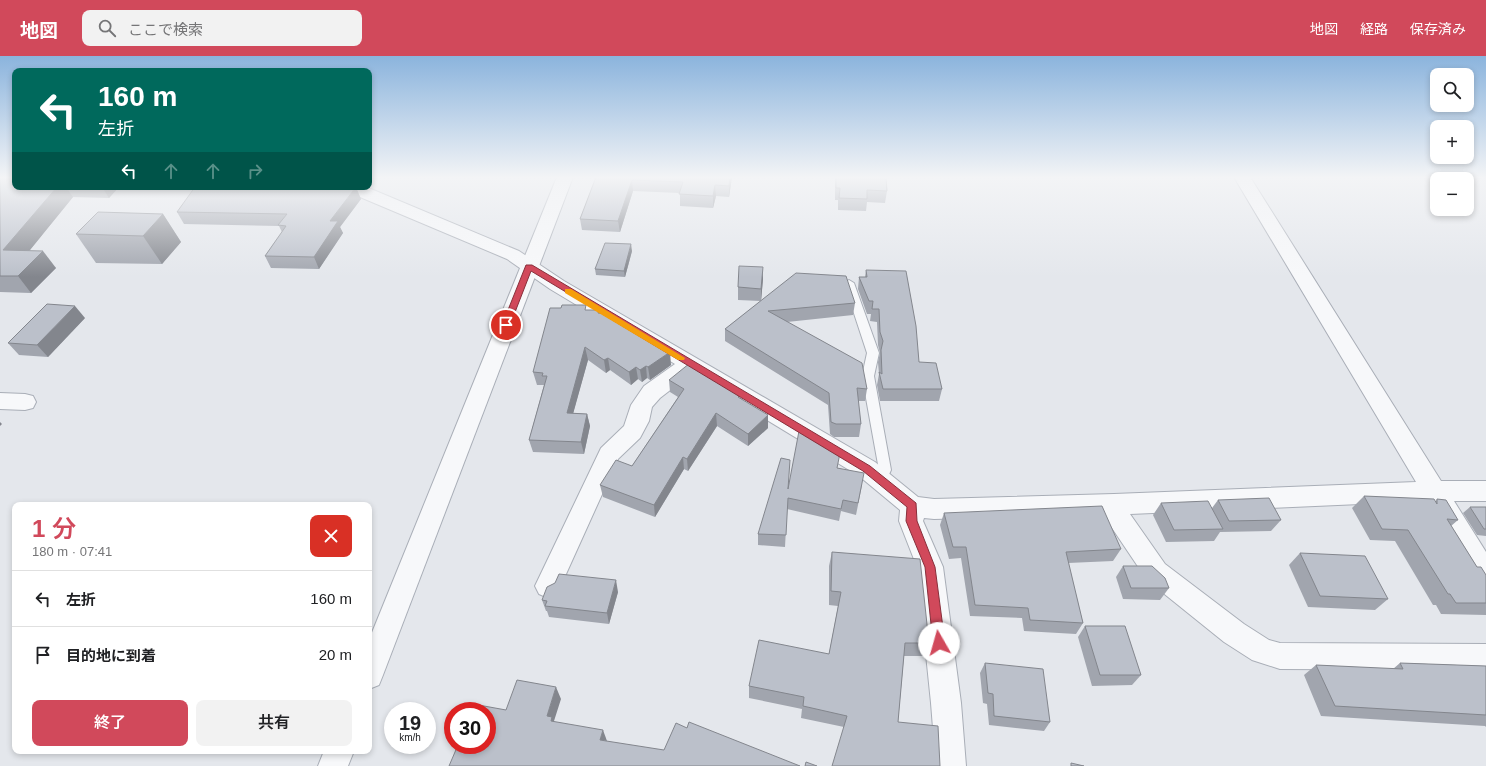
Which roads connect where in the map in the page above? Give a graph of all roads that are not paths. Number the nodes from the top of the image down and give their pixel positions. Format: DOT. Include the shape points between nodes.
graph roads {
  1 [pos="407,210"];
  2 [pos="552,210"];
  3 [pos="1262,210"];
  4 [pos="529,266"];
  5 [pos="849,283"];
  6 [pos="690,364"];
  7 [pos="0,401"];
  8 [pos="25,402"];
  9 [pos="880,479"];
  10 [pos="1435,491"];
  11 [pos="1486,491"];
  12 [pos="1114,504"];
  13 [pos="912,506"];
  14 [pos="1486,575"];
  15 [pos="548,586"];
  16 [pos="1486,658"];
  17 [pos="372,667"];
  18 [pos="338,754"];
  19 [pos="333,766"];
  20 [pos="951,766"];
  1 -- 4 [label="street" via="513,255"];
  2 -- 4 [label="street"];
  3 -- 10 [label="street"];
  4 -- 6 [label="street"];
  4 -- 17 [label="street"];
  5 -- 9 [label="lane" via="873,353 868,376 885,465"];
  6 -- 9 [label="street"];
  6 -- 15 [label="street" via="652,392 642,405 632,432 609,454"];
  7 -- 8 [label="street"];
  9 -- 13 [label="street"];
  10 -- 11 [label="street"];
  10 -- 12 [label="street"];
  10 -- 14 [label="street"];
  12 -- 13 [label="street" via="934,509"];
  12 -- 16 [label="street" via="1119,518 1156,572 1234,633 1262,651 1280,656"];
  13 -- 20 [label="street" via="911,521 930,567"];
  18 -- 19 [label="street"];
}
